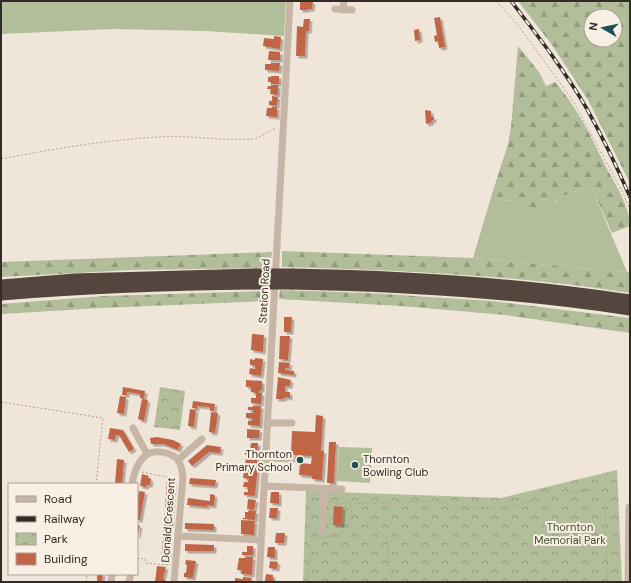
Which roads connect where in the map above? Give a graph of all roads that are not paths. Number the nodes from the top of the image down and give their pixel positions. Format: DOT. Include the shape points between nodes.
graph roads {
  1 [pos="290,1"];
  2 [pos="344,1"];
  3 [pos="335,9"];
  4 [pos="344,10"];
  5 [pos="352,10"];
  6 [pos="255,279"];
  7 [pos="292,279"];
  8 [pos="1,285"];
  9 [pos="1,295"];
  10 [pos="630,300"];
  11 [pos="630,310"];
  12 [pos="267,423"];
  13 [pos="292,423"];
  14 [pos="133,428"];
  15 [pos="202,439"];
  16 [pos="147,454"];
  17 [pos="266,458"];
  18 [pos="297,459"];
  19 [pos="178,460"];
  20 [pos="132,483"];
  21 [pos="264,486"];
  22 [pos="324,488"];
  23 [pos="342,489"];
  24 [pos="629,507"];
  25 [pos="629,521"];
  26 [pos="322,530"];
  27 [pos="178,536"];
  28 [pos="261,540"];
  29 [pos="174,582"];
  30 [pos="259,582"];
  31 [pos="628,582"];
  1 -- 12 [label="street, Station Road"];
  2 -- 4 [label="street"];
  3 -- 4 [label="street"];
  4 -- 5 [label="street"];
  6 -- 7 [label="highway, bridge"];
  6 -- 8 [label="highway" via="74,279"];
  6 -- 9 [label="highway"];
  7 -- 10 [label="highway" via="347,275 449,280"];
  7 -- 11 [label="highway" via="594,304"];
  12 -- 13 [label="street"];
  12 -- 17 [label="street, Station Road"];
  14 -- 16 [label="street"];
  15 -- 19 [label="street"];
  16 -- 19 [label="street" via="172,454"];
  16 -- 20 [label="street" via="135,471"];
  17 -- 18 [label="street"];
  17 -- 21 [label="street, Station Road"];
  19 -- 27 [label="street, Donald Crescent" via="183,480"];
  21 -- 22 [label="street"];
  21 -- 28 [label="street, Station Road"];
  22 -- 23 [label="street"];
  22 -- 26 [label="street"];
  24 -- 25 [label="street"];
  25 -- 31 [label="street"];
  27 -- 28 [label="street"];
  27 -- 29 [label="street, Donald Crescent"];
  28 -- 30 [label="street, Station Road"];
}
